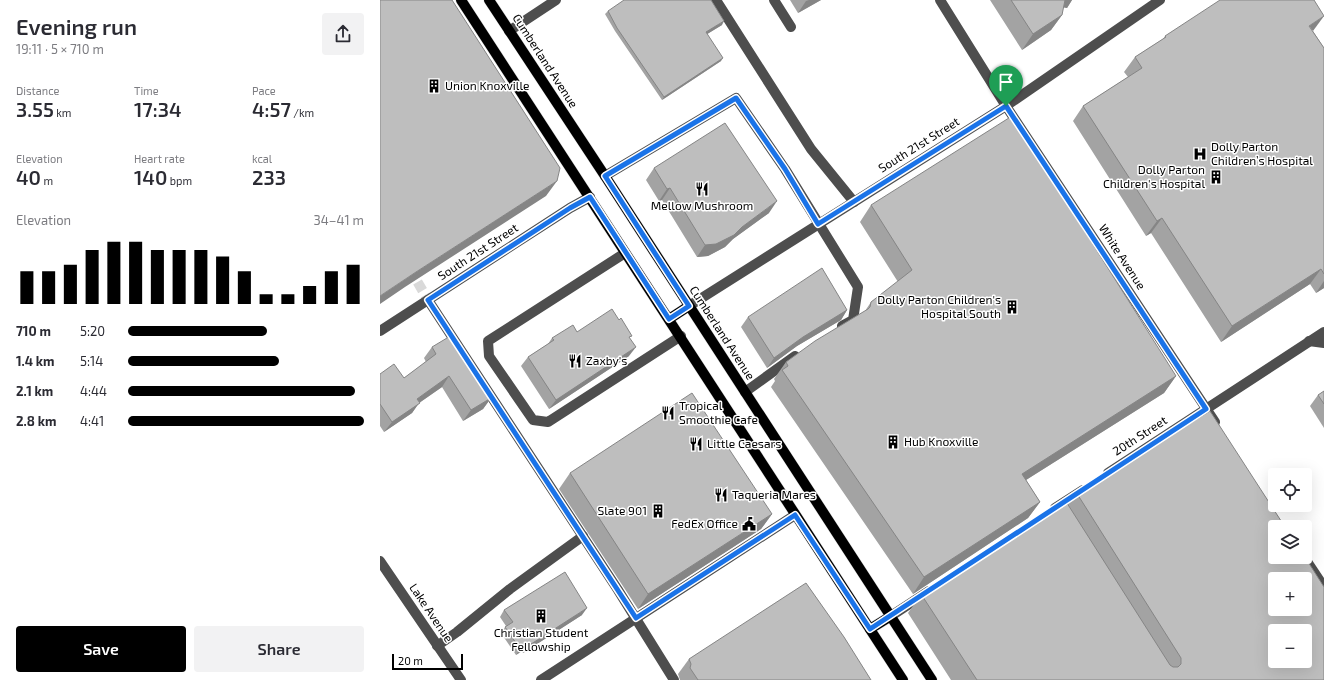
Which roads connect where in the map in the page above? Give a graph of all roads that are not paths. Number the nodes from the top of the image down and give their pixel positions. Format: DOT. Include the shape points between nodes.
graph roads {
  1 [pos="461,0"];
  2 [pos="488,0"];
  3 [pos="556,0"];
  4 [pos="716,0"];
  5 [pos="774,0"];
  6 [pos="940,0"];
  7 [pos="1160,0"];
  8 [pos="791,27"];
  9 [pos="509,31"];
  10 [pos="1006,106"];
  11 [pos="605,176"];
  12 [pos="590,197"];
  13 [pos="854,202"];
  14 [pos="818,224"];
  15 [pos="626,253"];
  16 [pos="428,300"];
  17 [pos="689,306"];
  18 [pos="669,319"];
  19 [pos="380,331"];
  20 [pos="833,332"];
  21 [pos="1324,332"];
  22 [pos="681,336"];
  23 [pos="1309,341"];
  24 [pos="1324,344"];
  25 [pos="800,352"];
  26 [pos="745,392"];
  27 [pos="1206,409"];
  28 [pos="1220,429"];
  29 [pos="1052,513"];
  30 [pos="795,515"];
  31 [pos="583,536"];
  32 [pos="380,561"];
  33 [pos="1309,564"];
  34 [pos="936,586"];
  35 [pos="1324,587"];
  36 [pos="891,616"];
  37 [pos="636,618"];
  38 [pos="870,629"];
  39 [pos="438,646"];
  40 [pos="461,680"];
  41 [pos="541,680"];
  42 [pos="674,680"];
  43 [pos="903,680"];
  44 [pos="932,680"];
  1 -- 12 [label="main road"];
  2 -- 9 [label="main road, Cumberland Avenue"];
  3 -- 9 [label="street"];
  4 -- 13 [label="street" via="811,149"];
  5 -- 8 [label="street"];
  6 -- 10 [label="street, White Avenue"];
  7 -- 10 [label="street, South 21st Street"];
  9 -- 11 [label="main road, Cumberland Avenue"];
  10 -- 13 [label="street, South 21st Street"];
  10 -- 27 [label="street, White Avenue"];
  11 -- 14 [label="street" via="736,98 785,169"];
  11 -- 17 [label="main road, Cumberland Avenue"];
  12 -- 15 [label="main road"];
  12 -- 16 [label="street, South 21st Street"];
  13 -- 14 [label="street, South 21st Street"];
  14 -- 17 [label="street, South 21st Street"];
  14 -- 20 [label="street" via="858,287 853,320"];
  15 -- 18 [label="main road"];
  15 -- 22 [label="street" via="488,341 489,356 533,420 548,422"];
  16 -- 19 [label="street, South 21st Street"];
  16 -- 31 [label="street"];
  17 -- 18 [label="main road"];
  17 -- 26 [label="main road, Cumberland Avenue"];
  18 -- 22 [label="main road"];
  21 -- 23 [label="street, 20th Street"];
  22 -- 30 [label="main road"];
  23 -- 24 [label="street"];
  23 -- 27 [label="street, 20th Street"];
  25 -- 26 [label="street"];
  26 -- 36 [label="main road, Cumberland Avenue"];
  27 -- 28 [label="street, White Avenue"];
  27 -- 29 [label="street, 20th Street"];
  30 -- 37 [label="street"];
  30 -- 38 [label="main road"];
  31 -- 37 [label="street"];
  31 -- 39 [label="street"];
  32 -- 39 [label="street, Lake Avenue"];
  33 -- 35 [label="street"];
  34 -- 36 [label="street"];
  36 -- 38 [label="main road"];
  36 -- 44 [label="main road, Cumberland Avenue"];
  37 -- 41 [label="street"];
  37 -- 42 [label="street"];
  38 -- 43 [label="main road"];
  39 -- 40 [label="street, Lake Avenue"];
}
